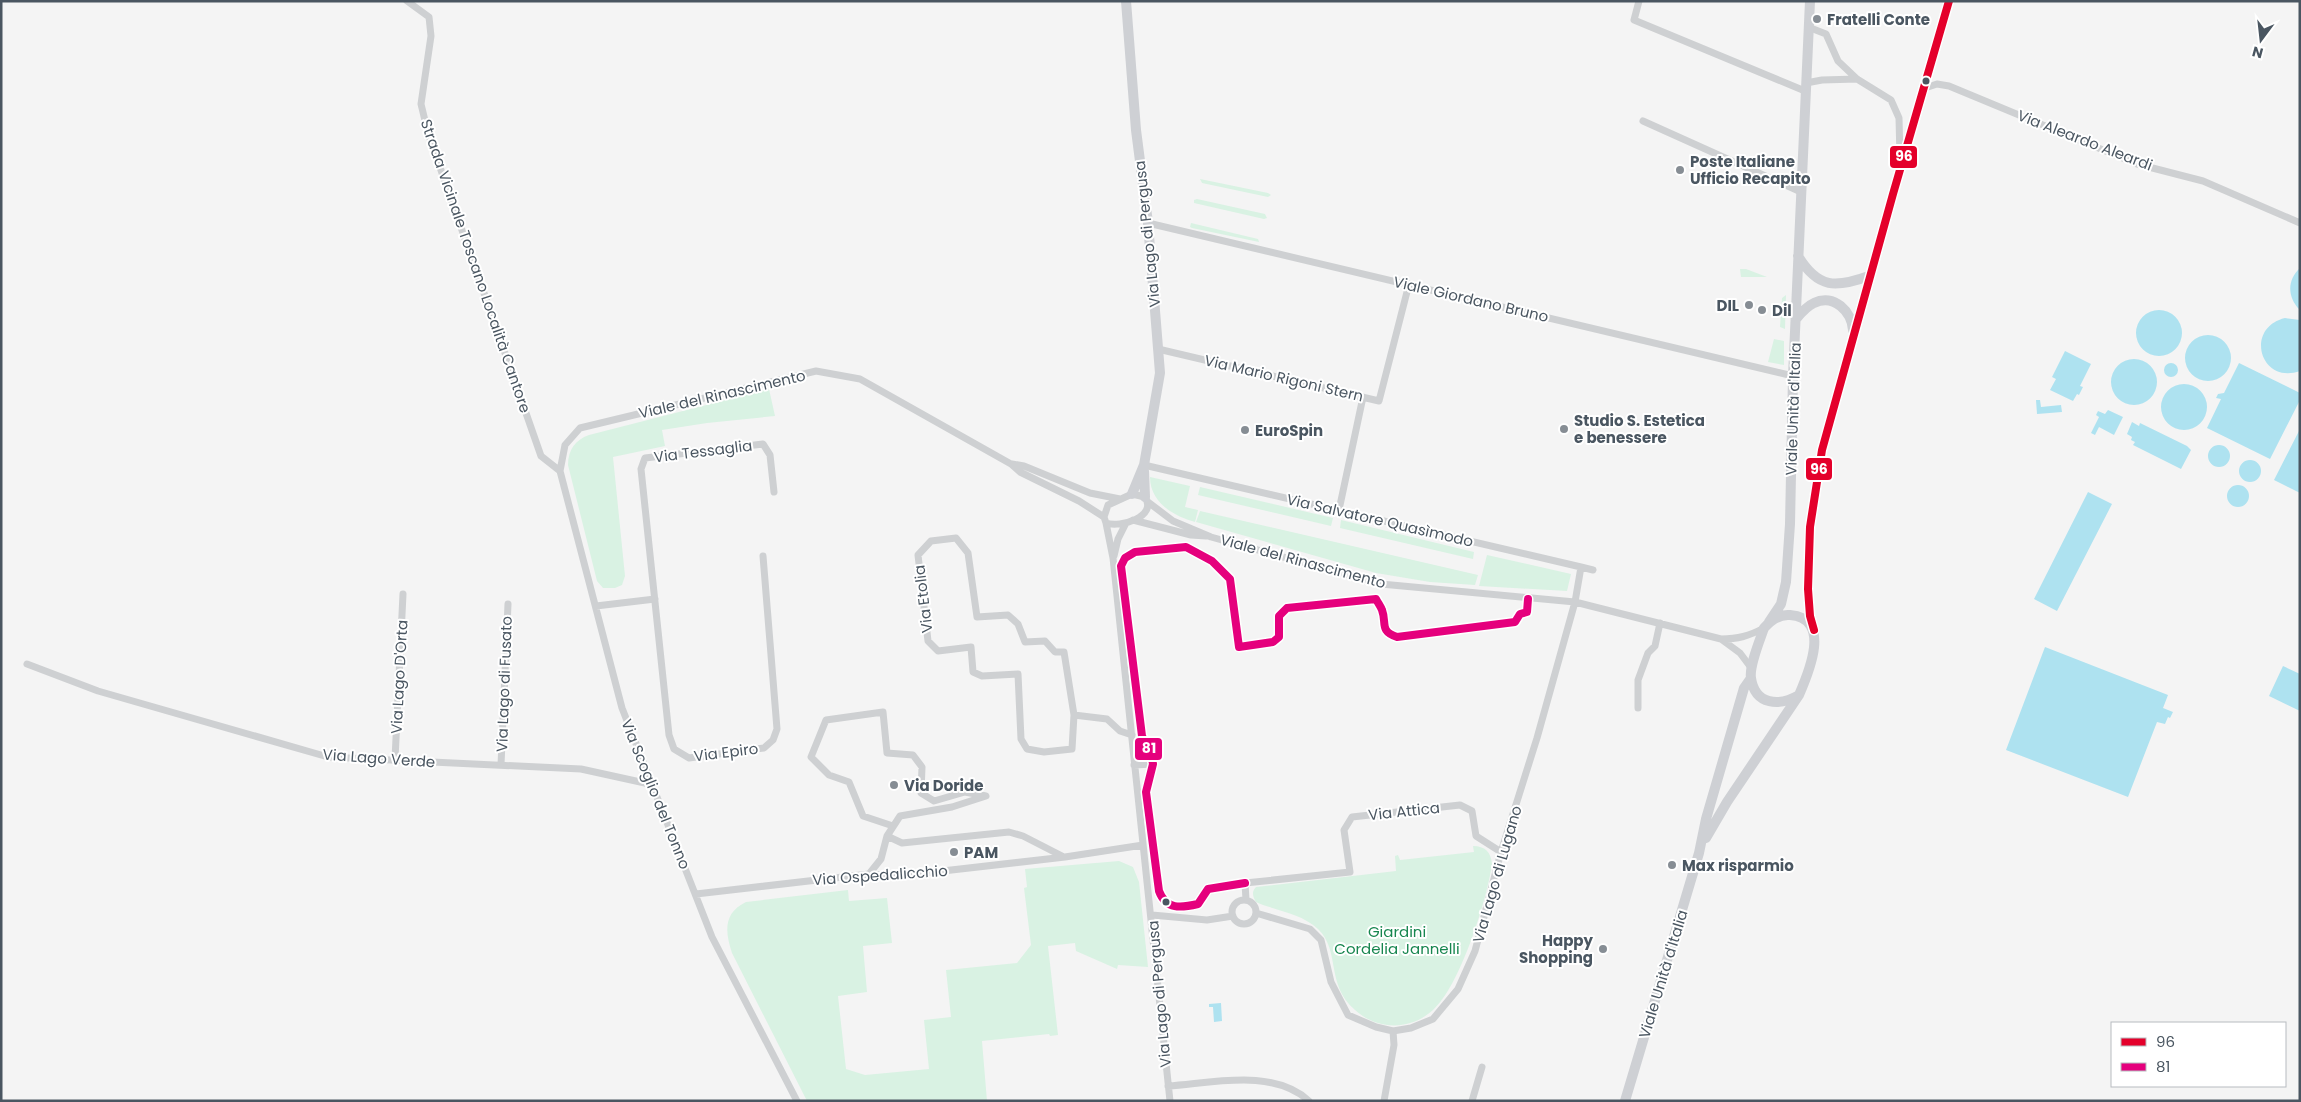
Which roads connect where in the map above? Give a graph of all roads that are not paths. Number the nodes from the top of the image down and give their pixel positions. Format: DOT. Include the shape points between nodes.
graph roads {
  1 [pos="407,1"];
  2 [pos="1126,1"];
  3 [pos="1639,1"];
  4 [pos="1810,1"];
  5 [pos="1950,1"];
  6 [pos="1808,27"];
  7 [pos="1857,79"];
  8 [pos="1805,87"];
  9 [pos="1926,88"];
  10 [pos="1643,122"];
  11 [pos="1900,168"];
  12 [pos="1801,192"];
  13 [pos="1148,223"];
  14 [pos="2300,223"];
  15 [pos="1798,256"];
  16 [pos="1869,276"];
  17 [pos="1409,284"];
  18 [pos="1796,319"];
  19 [pos="1854,334"];
  20 [pos="1158,349"];
  21 [pos="1793,376"];
  22 [pos="1363,397"];
  23 [pos="1011,464"];
  24 [pos="1144,465"];
  25 [pos="560,471"];
  26 [pos="774,492"];
  27 [pos="1132,494"];
  28 [pos="1120,499"];
  29 [pos="1147,499"];
  30 [pos="1339,510"];
  31 [pos="1105,520"];
  32 [pos="1130,522"];
  33 [pos="1211,536"];
  34 [pos="762,556"];
  35 [pos="1113,558"];
  36 [pos="1581,567"];
  37 [pos="1593,570"];
  38 [pos="403,594"];
  39 [pos="655,599"];
  40 [pos="1528,599"];
  41 [pos="1575,602"];
  42 [pos="508,604"];
  43 [pos="596,606"];
  44 [pos="1660,623"];
  45 [pos="1767,625"];
  46 [pos="1814,630"];
  47 [pos="1721,639"];
  48 [pos="27,664"];
  49 [pos="1751,673"];
  50 [pos="1799,695"];
  51 [pos="1638,708"];
  52 [pos="1074,715"];
  53 [pos="1132,735"];
  54 [pos="395,759"];
  55 [pos="1153,764"];
  56 [pos="501,765"];
  57 [pos="1134,765"];
  58 [pos="654,785"];
  59 [pos="893,826"];
  60 [pos="887,836"];
  61 [pos="1143,845"];
  62 [pos="1700,848"];
  63 [pos="1501,852"];
  64 [pos="1065,857"];
  65 [pos="869,874"];
  66 [pos="1245,884"];
  67 [pos="696,894"];
  68 [pos="1246,900"];
  69 [pos="1256,913"];
  70 [pos="1152,914"];
  71 [pos="1233,916"];
  72 [pos="1393,1031"];
  73 [pos="1482,1066"];
  74 [pos="1168,1086"];
  75 [pos="797,1101"];
  76 [pos="1170,1101"];
  77 [pos="1309,1101"];
  78 [pos="1384,1101"];
  79 [pos="1472,1101"];
  80 [pos="1625,1101"];
  1 -- 25 [label="street, Strada Vicinale Toscano Località Cantore" via="429,17 431,36 421,104 428,133 540,456"];
  2 -- 13 [label="main road, Via Lago di Pergusa" via="1136,130"];
  3 -- 8 [label="street" via="1634,20"];
  4 -- 6 [label="main road, Viale Unità d'Italia"];
  5 -- 9 [label="main road, Viale Unità d'Italia"];
  6 -- 7 [label="street" via="1826,34 1838,61"];
  6 -- 8 [label="main road, Viale Unità d'Italia"];
  7 -- 8 [label="street" via="1822,80"];
  7 -- 11 [label="street" via="1890,100 1899,118"];
  8 -- 12 [label="main road, Viale Unità d'Italia"];
  9 -- 11 [label="main road, Viale Unità d'Italia"];
  9 -- 14 [label="street, Via Aleardo Aleardi" via="1937,84 1949,86 2137,164 2203,181"];
  10 -- 12 [label="street"];
  11 -- 16 [label="main road, Viale Unità d'Italia"];
  12 -- 15 [label="main road, Viale Unità d'Italia"];
  13 -- 17 [label="street, Viale Giordano Bruno"];
  13 -- 20 [label="main road, Via Lago di Pergusa"];
  15 -- 16 [label="main road" via="1810,273 1835,285 1854,283"];
  15 -- 18 [label="main road, Viale Unità d'Italia"];
  16 -- 19 [label="main road, Viale Unità d'Italia"];
  17 -- 21 [label="street, Viale Giordano Bruno"];
  17 -- 22 [label="street, Via Mario Rigoni Stern" via="1379,401"];
  18 -- 19 [label="main road" via="1812,303 1830,301 1848,313"];
  18 -- 21 [label="main road, Viale Unità d'Italia"];
  19 -- 46 [label="main road, Viale Unità d'Italia" via="1822,450 1810,527 1808,589"];
  20 -- 22 [label="street, Via Mario Rigoni Stern"];
  20 -- 24 [label="main road, Via Lago di Pergusa" via="1160,373"];
  21 -- 45 [label="main road, Viale Unità d'Italia" via="1786,582 1781,604"];
  22 -- 30 [label="street"];
  23 -- 25 [label="street, Viale del Rinascimento" via="860,380 816,371 580,428 565,445"];
  23 -- 28 [label="street, Viale del Rinascimento" via="1024,466 1090,493"];
  23 -- 31 [label="street, Viale del Rinascimento" via="1020,472 1079,501"];
  24 -- 27 [label="main road, Via Lago di Pergusa"];
  24 -- 29 [label="main road, Via Lago di Pergusa"];
  24 -- 30 [label="street, Via Salvatore Quasìmodo"];
  25 -- 43 [label="street, Via Scoglio del Tonno"];
  26 -- 39 [label="street, Via Tessaglia" via="770,455 764,444 645,458 641,470"];
  27 -- 28 [label="street"];
  27 -- 29 [label="street"];
  28 -- 31 [label="street" via="1108,505"];
  29 -- 32 [label="street" via="1146,512"];
  29 -- 33 [label="street" via="1173,521"];
  30 -- 36 [label="street, Via Salvatore Quasìmodo"];
  31 -- 32 [label="street" via="1118,525"];
  31 -- 35 [label="street, Via Lago di Pergusa"];
  32 -- 33 [label="street" via="1190,535"];
  32 -- 35 [label="street" via="1118,538"];
  33 -- 40 [label="street, Viale del Rinascimento" via="1381,584"];
  34 -- 39 [label="street, Via Epiro" via="777,729 773,740 764,748 689,758 674,750 669,734"];
  35 -- 53 [label="street, Via Lago di Pergusa"];
  36 -- 37 [label="street, Via Salvatore Quasìmodo"];
  36 -- 41 [label="street"];
  38 -- 54 [label="street, Via Lago D'Orta"];
  39 -- 43 [label="street"];
  40 -- 41 [label="street, Viale del Rinascimento"];
  40 -- 55 [label="street" via="1526,612 1520,614 1516,622 1397,637 1384,627 1376,599 1287,608 1279,616 1280,637 1273,642 1239,647 1230,579 1212,561 1186,547 1135,552 1124,558 1121,566 1142,736"];
  41 -- 44 [label="street, Viale del Rinascimento"];
  41 -- 63 [label="street, Via Lago di Lugano"];
  42 -- 56 [label="street, Via Lago di Fusato"];
  43 -- 58 [label="street, Via Scoglio del Tonno" via="622,708"];
  44 -- 47 [label="street, Viale del Rinascimento"];
  44 -- 51 [label="street" via="1655,646 1648,654 1638,680"];
  45 -- 46 [label="main road" via="1783,614 1799,615"];
  45 -- 47 [label="street, Viale del Rinascimento" via="1737,640"];
  45 -- 49 [label="main road, Viale Unità d'Italia"];
  46 -- 50 [label="main road, Viale Unità d'Italia" via="1815,650"];
  47 -- 49 [label="street, Viale del Rinascimento" via="1740,653"];
  48 -- 54 [label="street, Via Lago Verde" via="98,691 328,757"];
  49 -- 50 [label="main road" via="1756,691 1764,700 1775,704 1788,702"];
  49 -- 62 [label="main road, Viale Unità d'Italia" via="1744,688"];
  50 -- 62 [label="main road, Viale Unità d'Italia"];
  52 -- 52 [label="street, Via Etolia" via="1064,652 1055,652 1044,640 1025,642 1018,624 1008,615 976,617 968,553 956,538 930,541 918,555 928,641 938,650 971,647 973,672 982,676 1018,674 1021,739 1027,749 1044,752 1072,749"];
  52 -- 53 [label="street" via="1107,719 1120,731"];
  53 -- 57 [label="street, Via Lago di Pergusa"];
  54 -- 56 [label="street, Via Lago Verde"];
  55 -- 57 [label="street"];
  55 -- 66 [label="street, Via Attica" via="1146,792 1159,891 1163,900 1170,906 1184,908 1198,904 1208,889"];
  56 -- 58 [label="street, Via Lago Verde" via="581,769"];
  57 -- 61 [label="street, Via Lago di Pergusa"];
  58 -- 67 [label="street, Via Scoglio del Tonno"];
  59 -- 59 [label="street" via="864,816 849,782 829,775 811,757 826,720 884,712 887,753 913,756 922,767 921,793 934,801 965,792 986,796 952,807 900,816"];
  59 -- 60 [label="street"];
  60 -- 64 [label="street" via="902,843 1009,832"];
  60 -- 65 [label="street" via="881,860"];
  61 -- 64 [label="street, Via Ospedalicchio"];
  61 -- 70 [label="street, Via Lago di Pergusa"];
  62 -- 80 [label="main road, Viale Unità d'Italia"];
  63 -- 66 [label="street, Via Attica" via="1476,836 1472,811 1460,805 1352,817 1344,830 1350,872"];
  63 -- 72 [label="street, Via Lago di Lugano" via="1475,951 1458,989 1433,1019"];
  64 -- 65 [label="street, Via Ospedalicchio" via="899,876"];
  65 -- 67 [label="street, Via Ospedalicchio"];
  66 -- 68 [label="street"];
  67 -- 75 [label="street, Via Scoglio del Tonno" via="712,937"];
  68 -- 69 [label="street" via="1252,903"];
  68 -- 71 [label="street" via="1235,905"];
  69 -- 71 [label="street" via="1246,924"];
  69 -- 72 [label="street, Via Lago di Lugano" via="1310,929 1321,940 1331,982 1348,1015"];
  70 -- 71 [label="street" via="1207,920"];
  70 -- 74 [label="street, Via Lago di Pergusa"];
  72 -- 78 [label="street" via="1394,1045"];
  73 -- 79 [label="street"];
  74 -- 76 [label="street, Via Lago di Pergusa"];
  74 -- 77 [label="street" via="1258,1080 1298,1091"];
}
